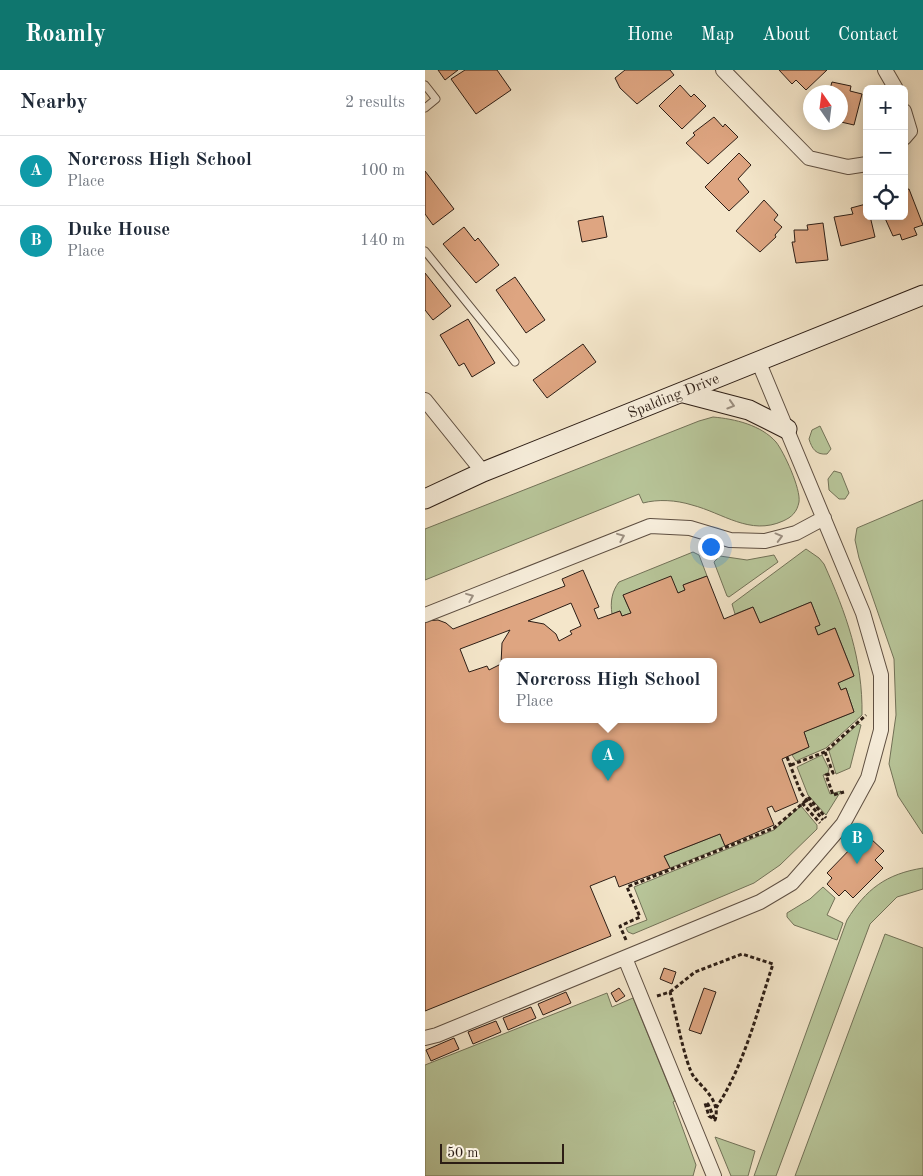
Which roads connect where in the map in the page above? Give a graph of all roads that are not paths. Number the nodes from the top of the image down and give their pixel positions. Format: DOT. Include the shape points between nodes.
graph roads {
  1 [pos="723,70"];
  2 [pos="885,70"];
  3 [pos="425,85"];
  4 [pos="893,85"];
  5 [pos="425,108"];
  6 [pos="863,165"];
  7 [pos="425,251"];
  8 [pos="923,295"];
  9 [pos="515,362"];
  10 [pos="759,363"];
  11 [pos="684,393"];
  12 [pos="425,400"];
  13 [pos="787,429"];
  14 [pos="483,472"];
  15 [pos="425,499"];
  16 [pos="824,518"];
  17 [pos="425,615"];
  18 [pos="625,958"];
  19 [pos="425,1038"];
  20 [pos="714,1176"];
  1 -- 6 [label="street" via="809,158 848,167"];
  2 -- 4 [label="street"];
  3 -- 5 [label="lane" via="436,99"];
  7 -- 9 [label="lane"];
  8 -- 10 [label="main road, Spalding Drive"];
  10 -- 11 [label="main road, Spalding Drive"];
  10 -- 13 [label="street"];
  11 -- 13 [label="main road, one-way" via="749,410"];
  11 -- 14 [label="main road, Spalding Drive"];
  12 -- 14 [label="street"];
  13 -- 16 [label="street"];
  14 -- 15 [label="main road, Spalding Drive"];
  17 -- 16 [label="street, one-way" via="650,526 690,528 730,540 765,541 796,533"];
  16 -- 18 [label="street" via="863,613 881,675 881,730 868,778 843,824 792,882 760,902"];
  18 -- 19 [label="street"];
  18 -- 20 [label="street"];
}
